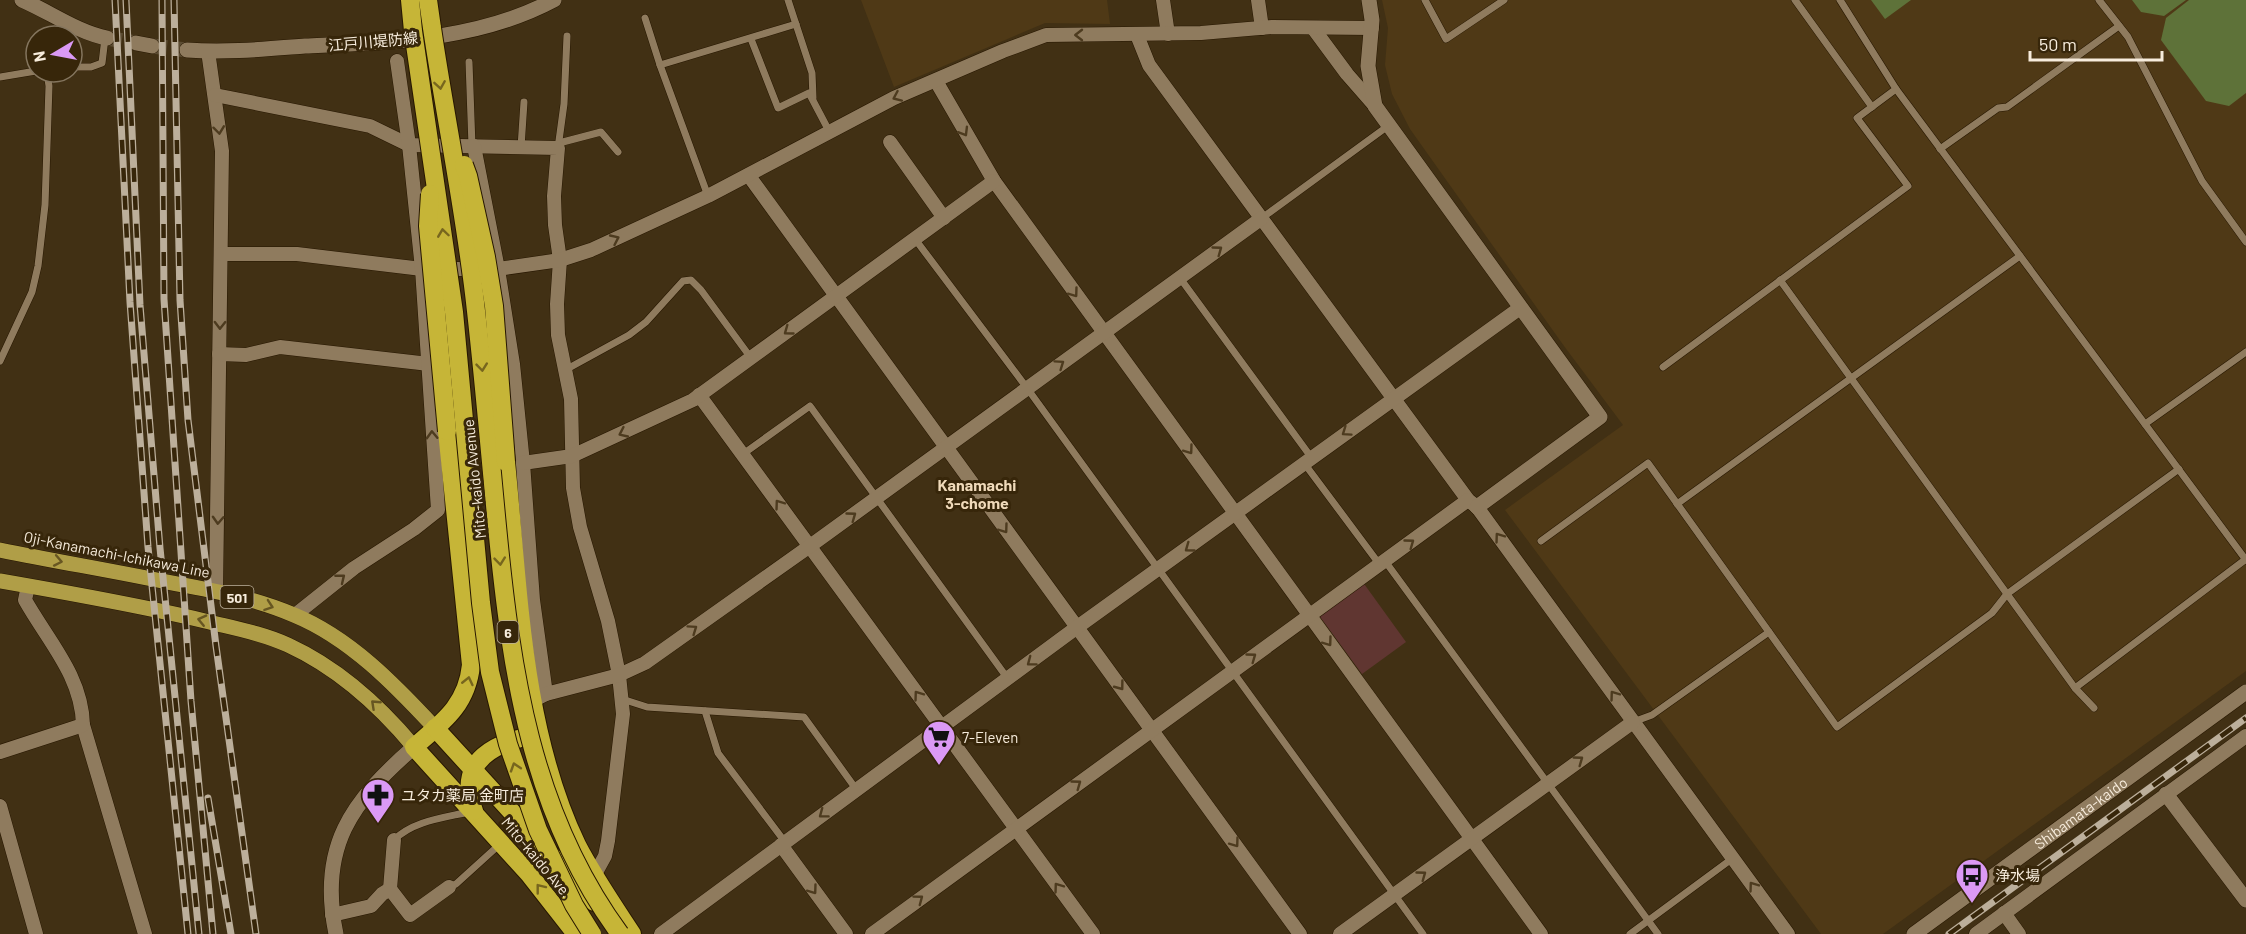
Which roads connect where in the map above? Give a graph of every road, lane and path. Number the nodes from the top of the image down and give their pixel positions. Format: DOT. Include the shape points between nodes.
graph roads {
  1 [pos="22,0"];
  2 [pos="410,0"];
  3 [pos="428,0"];
  4 [pos="554,0"];
  5 [pos="788,0"];
  6 [pos="1163,0"];
  7 [pos="1258,0"];
  8 [pos="1368,0"];
  9 [pos="1425,0"];
  10 [pos="1504,0"];
  11 [pos="1795,0"];
  12 [pos="1840,0"];
  13 [pos="2099,0"];
  14 [pos="645,18"];
  15 [pos="796,24"];
  16 [pos="2119,26"];
  17 [pos="1262,28"];
  18 [pos="1313,28"];
  19 [pos="1372,28"];
  20 [pos="1168,34"];
  21 [pos="1137,35"];
  22 [pos="567,36"];
  23 [pos="106,38"];
  24 [pos="751,39"];
  25 [pos="136,43"];
  26 [pos="152,46"];
  27 [pos="187,50"];
  28 [pos="208,51"];
  29 [pos="397,61"];
  30 [pos="469,62"];
  31 [pos="660,65"];
  32 [pos="84,67"];
  33 [pos="24,73"];
  34 [pos="0,77"];
  35 [pos="936,81"];
  36 [pos="49,84"];
  37 [pos="1896,89"];
  38 [pos="215,95"];
  39 [pos="813,101"];
  40 [pos="524,102"];
  41 [pos="1375,106"];
  42 [pos="1872,107"];
  43 [pos="445,116"];
  44 [pos="1388,126"];
  45 [pos="829,131"];
  46 [pos="890,142"];
  47 [pos="409,145"];
  48 [pos="473,146"];
  49 [pos="558,146"];
  50 [pos="521,147"];
  51 [pos="1940,149"];
  52 [pos="618,152"];
  53 [pos="433,167"];
  54 [pos="749,176"];
  55 [pos="993,181"];
  56 [pos="708,196"];
  57 [pos="944,218"];
  58 [pos="1262,218"];
  59 [pos="915,239"];
  60 [pos="2246,242"];
  61 [pos="221,254"];
  62 [pos="2020,256"];
  63 [pos="560,260"];
  64 [pos="422,269"];
  65 [pos="498,269"];
  66 [pos="1180,278"];
  67 [pos="1780,280"];
  68 [pos="836,297"];
  69 [pos="1520,308"];
  70 [pos="1104,333"];
  71 [pos="2246,352"];
  72 [pos="219,354"];
  73 [pos="751,358"];
  74 [pos="0,361"];
  75 [pos="429,364"];
  76 [pos="1663,367"];
  77 [pos="567,369"];
  78 [pos="1851,378"];
  79 [pos="1027,388"];
  80 [pos="699,395"];
  81 [pos="1394,398"];
  82 [pos="2145,423"];
  83 [pos="946,447"];
  84 [pos="743,454"];
  85 [pos="572,456"];
  86 [pos="1308,460"];
  87 [pos="514,462"];
  88 [pos="2179,469"];
  89 [pos="878,498"];
  90 [pos="1472,504"];
  91 [pos="1677,504"];
  92 [pos="1236,514"];
  93 [pos="1541,540"];
  94 [pos="810,546"];
  95 [pos="0,550"];
  96 [pos="2246,559"];
  97 [pos="1383,563"];
  98 [pos="1157,570"];
  99 [pos="0,581"];
  100 [pos="28,586"];
  101 [pos="216,591"];
  102 [pos="2007,594"];
  103 [pos="295,615"];
  104 [pos="1309,616"];
  105 [pos="1076,628"];
  106 [pos="1769,632"];
  107 [pos="1233,671"];
  108 [pos="619,675"];
  109 [pos="1008,679"];
  110 [pos="2075,688"];
  111 [pos="2246,692"];
  112 [pos="539,697"];
  113 [pos="622,699"];
  114 [pos="2094,708"];
  115 [pos="705,711"];
  116 [pos="1633,722"];
  117 [pos="83,725"];
  118 [pos="941,727"];
  119 [pos="435,728"];
  120 [pos="1152,730"];
  121 [pos="539,734"];
  122 [pos="2246,736"];
  123 [pos="414,747"];
  124 [pos="0,752"];
  125 [pos="472,768"];
  126 [pos="1548,784"];
  127 [pos="856,789"];
  128 [pos="2166,794"];
  129 [pos="0,806"];
  130 [pos="474,811"];
  131 [pos="1015,829"];
  132 [pos="1471,839"];
  133 [pos="394,840"];
  134 [pos="502,843"];
  135 [pos="783,844"];
  136 [pos="1733,858"];
  137 [pos="594,876"];
  138 [pos="449,887"];
  139 [pos="390,889"];
  140 [pos="1395,895"];
  141 [pos="2246,900"];
  142 [pos="2004,913"];
  143 [pos="332,915"];
  144 [pos="1648,921"];
  145 [pos="36,934"];
  146 [pos="145,934"];
  147 [pos="336,934"];
  148 [pos="576,934"];
  149 [pos="592,934"];
  150 [pos="622,934"];
  151 [pos="632,934"];
  152 [pos="661,934"];
  153 [pos="846,934"];
  154 [pos="873,934"];
  155 [pos="1092,934"];
  156 [pos="1300,934"];
  157 [pos="1340,934"];
  158 [pos="1423,934"];
  159 [pos="1541,934"];
  160 [pos="1630,934"];
  161 [pos="1658,934"];
  162 [pos="1788,934"];
  163 [pos="1914,934"];
  164 [pos="1976,934"];
  165 [pos="2019,934"];
  1 -- 23 [label="street"];
  2 -- 53 [label="highway, Mito-kaido Avenue / 6, bridge"];
  3 -- 43 [label="highway, Mito-kaido Avenue / 6, one-way, bridge"];
  4 -- 28 [label="street, 江戸川堤防線" via="513,19 450,35"];
  5 -- 15 [label="lane"];
  6 -- 20 [label="street"];
  7 -- 17 [label="street"];
  8 -- 19 [label="street"];
  9 -- 10 [label="lane" via="1446,39"];
  11 -- 42 [label="lane"];
  12 -- 37 [label="lane"];
  13 -- 16 [label="lane"];
  14 -- 31 [label="lane"];
  15 -- 24 [label="lane"];
  15 -- 39 [label="lane" via="812,73"];
  16 -- 51 [label="lane" via="2007,107 1998,108"];
  16 -- 60 [label="lane" via="2202,181"];
  17 -- 18 [label="street"];
  17 -- 20 [label="street"];
  18 -- 19 [label="street"];
  18 -- 41 [label="street"];
  19 -- 41 [label="street" via="1368,66"];
  20 -- 21 [label="street"];
  21 -- 35 [label="street, one-way" via="1046,35"];
  21 -- 58 [label="street" via="1149,65"];
  22 -- 49 [label="lane"];
  23 -- 32 [label="lane" via="102,63"];
  24 -- 31 [label="lane"];
  24 -- 39 [label="lane" via="778,108 809,93"];
  25 -- 26 [label="street"];
  27 -- 28 [label="street, 江戸川堤防線"];
  28 -- 38 [label="street"];
  29 -- 47 [label="street"];
  30 -- 48 [label="lane"];
  31 -- 56 [label="lane"];
  33 -- 34 [label="lane"];
  35 -- 45 [label="street, one-way"];
  35 -- 55 [label="street, one-way"];
  36 -- 74 [label="lane" via="45,205 38,266 32,292"];
  37 -- 42 [label="lane"];
  37 -- 51 [label="lane"];
  38 -- 47 [label="street" via="370,126"];
  38 -- 61 [label="street, one-way" via="222,151"];
  39 -- 45 [label="lane"];
  40 -- 50 [label="lane"];
  41 -- 44 [label="street"];
  42 -- 67 [label="lane" via="1857,118 1908,186"];
  43 -- 87 [label="highway, bridge" via="468,176 486,257"];
  43 -- 150 [label="highway, Mito-kaido Avenue / 6, one-way, bridge" via="476,309 506,615 519,693 532,750 554,816 581,871"];
  44 -- 58 [label="lane"];
  44 -- 69 [label="street"];
  45 -- 54 [label="street"];
  46 -- 57 [label="street"];
  47 -- 48 [label="street"];
  47 -- 64 [label="street"];
  48 -- 50 [label="street"];
  48 -- 65 [label="street"];
  49 -- 50 [label="street"];
  49 -- 52 [label="lane" via="601,132"];
  49 -- 63 [label="street" via="554,196"];
  51 -- 62 [label="lane"];
  119 -- 53 [label="highway, one-way, bridge" via="465,694 471,664 428,226"];
  149 -- 53 [label="highway, Mito-kaido Avenue / 6, one-way, bridge" via="538,830 508,744 490,672 454,312"];
  54 -- 56 [label="street"];
  54 -- 68 [label="street"];
  55 -- 57 [label="street"];
  55 -- 70 [label="street, one-way"];
  63 -- 56 [label="street, one-way" via="591,250"];
  57 -- 59 [label="street"];
  66 -- 58 [label="street, one-way"];
  58 -- 81 [label="street"];
  59 -- 68 [label="street"];
  59 -- 79 [label="lane"];
  61 -- 64 [label="street" via="297,254"];
  61 -- 72 [label="street, one-way"];
  62 -- 78 [label="lane"];
  62 -- 82 [label="lane"];
  63 -- 65 [label="street"];
  63 -- 77 [label="street" via="558,335"];
  64 -- 65 [label="street"];
  64 -- 75 [label="street"];
  65 -- 87 [label="street" via="513,364"];
  66 -- 70 [label="street"];
  66 -- 86 [label="lane"];
  67 -- 76 [label="lane"];
  67 -- 78 [label="lane"];
  68 -- 73 [label="street, one-way"];
  68 -- 83 [label="street"];
  69 -- 81 [label="street"];
  69 -- 90 [label="street" via="1600,417"];
  79 -- 70 [label="street, one-way"];
  70 -- 92 [label="street, one-way"];
  71 -- 82 [label="lane"];
  72 -- 75 [label="street" via="246,355 280,347"];
  72 -- 101 [label="street, one-way"];
  73 -- 77 [label="lane" via="691,280 683,281 629,335"];
  73 -- 80 [label="street"];
  103 -- 75 [label="street, one-way" via="438,510"];
  77 -- 85 [label="street"];
  78 -- 91 [label="lane"];
  78 -- 102 [label="lane"];
  79 -- 83 [label="street"];
  79 -- 98 [label="lane"];
  80 -- 84 [label="street"];
  80 -- 85 [label="street, one-way"];
  81 -- 86 [label="street, one-way"];
  81 -- 90 [label="street"];
  82 -- 88 [label="lane"];
  83 -- 89 [label="street"];
  83 -- 105 [label="street, one-way"];
  84 -- 89 [label="lane" via="810,406"];
  94 -- 84 [label="street, one-way"];
  85 -- 87 [label="street"];
  85 -- 108 [label="street" via="580,527 608,621"];
  86 -- 92 [label="street"];
  86 -- 97 [label="lane"];
  87 -- 112 [label="highway"];
  88 -- 96 [label="lane"];
  88 -- 102 [label="lane"];
  94 -- 89 [label="street, one-way"];
  89 -- 109 [label="lane"];
  97 -- 90 [label="street, one-way"];
  116 -- 90 [label="street, one-way"];
  91 -- 93 [label="lane" via="1648,463"];
  91 -- 106 [label="lane"];
  92 -- 98 [label="street, one-way"];
  92 -- 104 [label="street"];
  108 -- 94 [label="street, one-way" via="645,663"];
  118 -- 94 [label="street, one-way"];
  95 -- 101 [label="main road, Oji-Kanamachi-Ichikawa Line / 501, one-way"];
  96 -- 110 [label="lane"];
  97 -- 104 [label="street"];
  97 -- 126 [label="lane"];
  98 -- 105 [label="street"];
  98 -- 107 [label="lane"];
  99 -- 100 [label="main road, 501"];
  100 -- 117 [label="street" via="25,600 70,672 78,692"];
  123 -- 100 [label="main road, 501, one-way" via="366,696 286,644 140,606"];
  101 -- 103 [label="main road, Oji-Kanamachi-Ichikawa Line / 501, one-way"];
  102 -- 106 [label="lane" via="1992,613 1837,727"];
  102 -- 110 [label="lane"];
  103 -- 119 [label="main road, Oji-Kanamachi-Ichikawa Line / 501" via="360,656"];
  107 -- 104 [label="street, one-way"];
  104 -- 132 [label="street, one-way"];
  105 -- 109 [label="street, one-way"];
  105 -- 120 [label="street, one-way"];
  106 -- 116 [label="lane" via="1652,715"];
  107 -- 120 [label="street"];
  107 -- 140 [label="lane"];
  108 -- 112 [label="street"];
  108 -- 113 [label="street"];
  109 -- 118 [label="street"];
  110 -- 114 [label="lane"];
  111 -- 163 [label="street, Shibamata-kaido"];
  112 -- 121 [label="highway"];
  113 -- 115 [label="lane" via="647,707"];
  113 -- 137 [label="street" via="608,841"];
  115 -- 127 [label="lane" via="804,717"];
  115 -- 135 [label="lane" via="718,753"];
  126 -- 116 [label="street, one-way"];
  116 -- 136 [label="street"];
  117 -- 124 [label="street"];
  117 -- 146 [label="street"];
  118 -- 127 [label="street"];
  118 -- 131 [label="street"];
  119 -- 123 [label="highway"];
  119 -- 125 [label="highway"];
  131 -- 120 [label="street, one-way"];
  120 -- 156 [label="street, one-way"];
  121 -- 125 [label="highway" via="509,741 483,756"];
  121 -- 137 [label="highway" via="564,811"];
  122 -- 128 [label="street"];
  123 -- 130 [label="highway, Mito-kaido Ave."];
  123 -- 143 [label="street" via="380,777 349,816 333,865"];
  125 -- 130 [label="highway" via="469,798"];
  125 -- 150 [label="highway"];
  126 -- 132 [label="street"];
  126 -- 144 [label="lane"];
  127 -- 135 [label="street, one-way"];
  128 -- 141 [label="street"];
  128 -- 142 [label="street"];
  129 -- 145 [label="street"];
  130 -- 133 [label="lane" via="414,825"];
  130 -- 134 [label="highway, Mito-kaido Ave."];
  154 -- 131 [label="street, one-way"];
  155 -- 131 [label="street, one-way"];
  140 -- 132 [label="street, one-way"];
  132 -- 159 [label="street"];
  133 -- 139 [label="street"];
  134 -- 138 [label="lane"];
  148 -- 134 [label="highway, Mito-kaido Ave., one-way"];
  135 -- 152 [label="street"];
  135 -- 153 [label="street, one-way"];
  136 -- 144 [label="lane"];
  162 -- 136 [label="street, one-way"];
  137 -- 151 [label="highway"];
  138 -- 139 [label="street" via="410,915"];
  139 -- 143 [label="street" via="371,906"];
  140 -- 157 [label="street"];
  140 -- 158 [label="lane"];
  142 -- 164 [label="street"];
  142 -- 165 [label="street"];
  143 -- 147 [label="street"];
  144 -- 160 [label="lane"];
  144 -- 161 [label="lane"];
}
